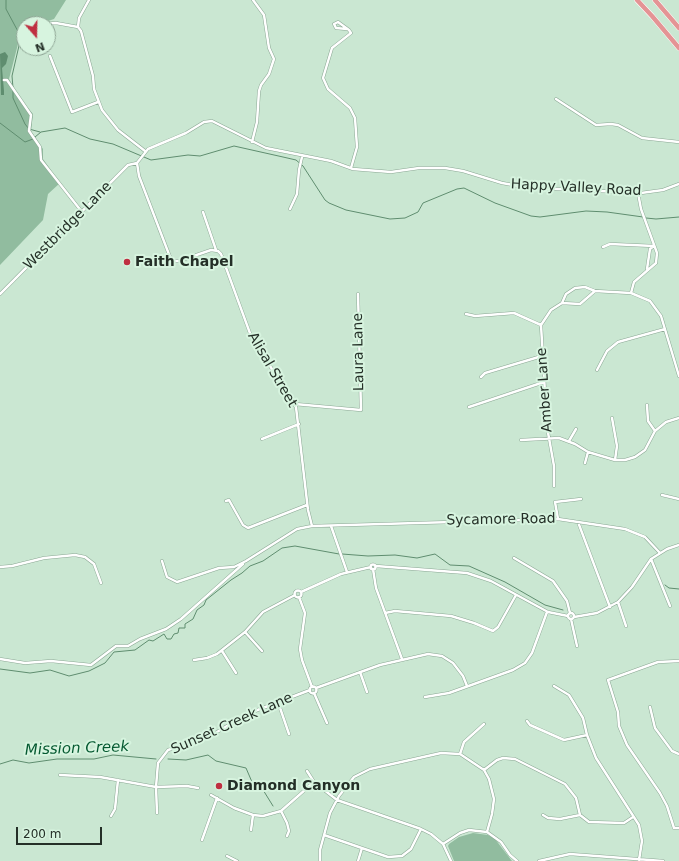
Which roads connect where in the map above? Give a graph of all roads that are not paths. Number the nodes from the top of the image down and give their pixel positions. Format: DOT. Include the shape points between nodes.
graph roads {
  1 [pos="89,0"];
  2 [pos="253,0"];
  3 [pos="637,0"];
  4 [pos="655,0"];
  5 [pos="56,23"];
  6 [pos="78,27"];
  7 [pos="679,28"];
  8 [pos="347,29"];
  9 [pos="679,48"];
  10 [pos="50,56"];
  11 [pos="4,80"];
  12 [pos="556,99"];
  13 [pos="98,102"];
  14 [pos="252,142"];
  15 [pos="679,142"];
  16 [pos="145,151"];
  17 [pos="302,157"];
  18 [pos="137,163"];
  19 [pos="351,168"];
  20 [pos="679,184"];
  21 [pos="638,193"];
  22 [pos="290,209"];
  23 [pos="82,212"];
  24 [pos="203,212"];
  25 [pos="654,246"];
  26 [pos="603,247"];
  27 [pos="216,250"];
  28 [pos="647,269"];
  29 [pos="595,291"];
  30 [pos="631,293"];
  31 [pos="0,294"];
  32 [pos="358,294"];
  33 [pos="562,303"];
  34 [pos="466,314"];
  35 [pos="541,326"];
  36 [pos="665,329"];
  37 [pos="542,356"];
  38 [pos="597,370"];
  39 [pos="679,376"];
  40 [pos="481,377"];
  41 [pos="544,382"];
  42 [pos="295,404"];
  43 [pos="648,405"];
  44 [pos="469,407"];
  45 [pos="612,418"];
  46 [pos="679,418"];
  47 [pos="298,424"];
  48 [pos="576,429"];
  49 [pos="655,431"];
  50 [pos="548,438"];
  51 [pos="262,439"];
  52 [pos="521,440"];
  53 [pos="570,441"];
  54 [pos="588,452"];
  55 [pos="615,460"];
  56 [pos="585,463"];
  57 [pos="554,486"];
  58 [pos="662,495"];
  59 [pos="581,499"];
  60 [pos="679,499"];
  61 [pos="226,501"];
  62 [pos="308,505"];
  63 [pos="558,519"];
  64 [pos="578,522"];
  65 [pos="312,526"];
  66 [pos="331,526"];
  67 [pos="679,545"];
  68 [pos="660,553"];
  69 [pos="514,558"];
  70 [pos="651,560"];
  71 [pos="162,561"];
  72 [pos="246,561"];
  73 [pos="0,567"];
  74 [pos="372,568"];
  75 [pos="347,572"];
  76 [pos="101,583"];
  77 [pos="301,592"];
  78 [pos="295,595"];
  79 [pos="516,595"];
  80 [pos="299,597"];
  81 [pos="618,602"];
  82 [pos="670,606"];
  83 [pos="610,607"];
  84 [pos="547,612"];
  85 [pos="385,613"];
  86 [pos="569,615"];
  87 [pos="574,617"];
  88 [pos="571,620"];
  89 [pos="626,626"];
  90 [pos="245,632"];
  91 [pos="577,646"];
  92 [pos="222,651"];
  93 [pos="262,651"];
  94 [pos="0,658"];
  95 [pos="402,659"];
  96 [pos="194,660"];
  97 [pos="679,661"];
  98 [pos="360,672"];
  99 [pos="236,673"];
  100 [pos="312,686"];
  101 [pos="467,686"];
  102 [pos="554,686"];
  103 [pos="316,688"];
  104 [pos="310,690"];
  105 [pos="367,692"];
  106 [pos="314,693"];
  107 [pos="425,697"];
  108 [pos="278,702"];
  109 [pos="650,707"];
  110 [pos="528,721"];
  111 [pos="327,724"];
  112 [pos="484,724"];
  113 [pos="289,734"];
  114 [pos="587,735"];
  115 [pos="460,754"];
  116 [pos="679,754"];
  117 [pos="484,770"];
  118 [pos="307,771"];
  119 [pos="60,775"];
  120 [pos="118,780"];
  121 [pos="314,782"];
  122 [pos="156,787"];
  123 [pos="198,788"];
  124 [pos="211,795"];
  125 [pos="217,798"];
  126 [pos="337,800"];
  127 [pos="281,811"];
  128 [pos="156,813"];
  129 [pos="253,815"];
  130 [pos="543,815"];
  131 [pos="580,815"];
  132 [pos="111,816"];
  133 [pos="634,817"];
  134 [pos="679,828"];
  135 [pos="421,829"];
  136 [pos="251,830"];
  137 [pos="487,832"];
  138 [pos="324,835"];
  139 [pos="287,836"];
  140 [pos="202,840"];
  141 [pos="443,844"];
  142 [pos="362,848"];
  143 [pos="227,856"];
  144 [pos="388,857"];
  145 [pos="548,860"];
  146 [pos="639,860"];
  147 [pos="237,861"];
  148 [pos="320,861"];
  149 [pos="358,861"];
  150 [pos="389,861"];
  151 [pos="451,861"];
  152 [pos="517,861"];
  153 [pos="539,861"];
  154 [pos="663,861"];
  1 -- 6 [label="street" via="79,18"];
  2 -- 14 [label="street" via="264,15 269,48 274,59 259,91 257,122"];
  3 -- 9 [label="highway"];
  4 -- 7 [label="highway"];
  5 -- 6 [label="street"];
  6 -- 13 [label="street"];
  8 -- 8 [label="street" via="338,22 334,24 336,28"];
  8 -- 19 [label="street" via="350,35 332,48 323,78 328,89 350,108 355,118 357,147"];
  10 -- 13 [label="street" via="72,112"];
  11 -- 23 [label="street" via="31,115 29,131 41,151 40,160"];
  12 -- 15 [label="street" via="596,125 618,125 642,138"];
  13 -- 16 [label="street" via="108,120"];
  14 -- 16 [label="street, Happy Valley Road" via="217,123 208,121"];
  14 -- 17 [label="street, Happy Valley Road" via="275,151"];
  16 -- 18 [label="street, Happy Valley Road"];
  17 -- 19 [label="street, Happy Valley Road" via="331,161"];
  17 -- 22 [label="street" via="297,194"];
  18 -- 23 [label="street, Westbridge Lane" via="128,165"];
  18 -- 27 [label="street" via="139,176 170,257 175,261 204,251"];
  19 -- 21 [label="street, Happy Valley Road" via="391,172 445,168 530,188"];
  20 -- 21 [label="street, Happy Valley Road" via="663,190"];
  21 -- 25 [label="street"];
  23 -- 31 [label="street, Westbridge Lane"];
  24 -- 27 [label="street, Alisal Street"];
  25 -- 26 [label="street" via="610,244"];
  25 -- 28 [label="street" via="650,249"];
  25 -- 28 [label="street" via="657,253 656,263"];
  27 -- 42 [label="street, Alisal Street" via="224,260 250,336"];
  28 -- 30 [label="street" via="634,282"];
  29 -- 30 [label="street"];
  29 -- 33 [label="street" via="580,304"];
  29 -- 33 [label="street" via="585,287 575,288 566,294"];
  30 -- 36 [label="street" via="650,301 661,316"];
  32 -- 42 [label="street, Laura Lane" via="360,410"];
  33 -- 35 [label="street" via="552,310"];
  34 -- 35 [label="street" via="475,316 514,313"];
  35 -- 37 [label="street, Amber Lane"];
  36 -- 38 [label="street" via="618,342 607,351"];
  36 -- 39 [label="street"];
  37 -- 40 [label="street" via="485,373"];
  37 -- 41 [label="street, Amber Lane"];
  41 -- 44 [label="street"];
  41 -- 50 [label="street, Amber Lane"];
  42 -- 47 [label="street, Alisal Street"];
  43 -- 49 [label="street" via="648,421"];
  45 -- 55 [label="street" via="617,446"];
  46 -- 49 [label="street" via="666,422"];
  47 -- 51 [label="street"];
  47 -- 62 [label="street, Alisal Street"];
  48 -- 53 [label="street"];
  49 -- 55 [label="street" via="645,450 639,455 625,460"];
  50 -- 52 [label="street"];
  50 -- 53 [label="street"];
  50 -- 57 [label="street, Amber Lane" via="554,466"];
  53 -- 54 [label="street"];
  54 -- 55 [label="street"];
  54 -- 56 [label="street"];
  58 -- 60 [label="street"];
  59 -- 63 [label="street" via="555,502"];
  61 -- 62 [label="street" via="228,500 243,525 248,528"];
  62 -- 65 [label="street, Alisal Street"];
  63 -- 64 [label="street, Sycamore Road"];
  63 -- 66 [label="street, Sycamore Road"];
  64 -- 68 [label="street, Sycamore Road" via="625,529 645,537"];
  64 -- 83 [label="street"];
  65 -- 66 [label="street, Sycamore Road"];
  65 -- 72 [label="street, Sycamore Road" via="297,529"];
  66 -- 75 [label="street"];
  67 -- 68 [label="street"];
  68 -- 70 [label="street"];
  69 -- 86 [label="street" via="556,584 568,601"];
  70 -- 81 [label="street" via="632,588"];
  70 -- 82 [label="street"];
  71 -- 72 [label="street" via="167,577 177,582 219,568 234,567"];
  72 -- 94 [label="street" via="181,619 166,629 128,646 116,646 90,665 51,661 25,663"];
  73 -- 76 [label="street" via="75,555 85,557 94,564"];
  74 -- 75 [label="street"];
  74 -- 79 [label="street" via="376,566 467,573 486,579"];
  74 -- 85 [label="street"];
  75 -- 77 [label="street"];
  77 -- 78 [label="street" via="297,590"];
  77 -- 80 [label="street"];
  78 -- 80 [label="street"];
  78 -- 90 [label="street" via="263,612"];
  79 -- 84 [label="street"];
  79 -- 85 [label="street" via="498,628 493,631 451,616 395,611"];
  80 -- 100 [label="street" via="305,613 300,649"];
  81 -- 83 [label="street"];
  81 -- 89 [label="street"];
  83 -- 87 [label="street" via="597,613"];
  84 -- 86 [label="street"];
  84 -- 101 [label="street" via="532,653 525,663 513,670"];
  85 -- 95 [label="street"];
  86 -- 87 [label="street"];
  86 -- 88 [label="street"];
  87 -- 88 [label="street"];
  88 -- 91 [label="street"];
  90 -- 92 [label="street"];
  90 -- 93 [label="street"];
  92 -- 96 [label="street" via="207,658"];
  92 -- 99 [label="street"];
  95 -- 98 [label="street"];
  95 -- 101 [label="street" via="420,655 442,656 456,666"];
  97 -- 134 [label="street" via="658,662 608,680 618,712 619,726 627,745 660,793 674,828"];
  98 -- 103 [label="street"];
  98 -- 105 [label="street"];
  100 -- 103 [label="street"];
  100 -- 104 [label="street"];
  101 -- 107 [label="street" via="443,695"];
  102 -- 114 [label="street" via="569,695 583,718"];
  103 -- 106 [label="street"];
  104 -- 106 [label="street"];
  104 -- 108 [label="street, Sunset Creek Lane"];
  106 -- 111 [label="street"];
  108 -- 113 [label="street"];
  108 -- 122 [label="street, Sunset Creek Lane" via="247,714 212,735 168,750 158,763"];
  109 -- 116 [label="street" via="656,728 672,751"];
  110 -- 114 [label="street" via="530,725 564,740"];
  112 -- 115 [label="street" via="464,742"];
  114 -- 133 [label="street" via="596,758"];
  115 -- 117 [label="street"];
  115 -- 126 [label="street" via="441,753 370,769 348,782"];
  117 -- 131 [label="street" via="497,760 515,759 565,784 576,798"];
  117 -- 137 [label="street" via="494,799"];
  118 -- 121 [label="street"];
  119 -- 120 [label="street"];
  120 -- 122 [label="street"];
  120 -- 132 [label="street" via="115,810"];
  121 -- 126 [label="street"];
  121 -- 127 [label="street"];
  122 -- 123 [label="street"];
  122 -- 128 [label="street, Sunset Creek Lane"];
  124 -- 125 [label="street"];
  125 -- 129 [label="street"];
  125 -- 140 [label="street"];
  126 -- 135 [label="street"];
  126 -- 138 [label="street"];
  127 -- 129 [label="street" via="263,816"];
  127 -- 139 [label="street" via="289,831"];
  129 -- 136 [label="street"];
  130 -- 131 [label="street" via="560,819"];
  131 -- 133 [label="street" via="589,822 624,823"];
  133 -- 146 [label="street" via="639,825 642,841"];
  135 -- 141 [label="street"];
  135 -- 144 [label="street" via="411,849 402,856"];
  137 -- 141 [label="street" via="469,830"];
  137 -- 152 [label="street" via="501,842 510,856"];
  138 -- 142 [label="street"];
  138 -- 148 [label="street"];
  141 -- 151 [label="street"];
  142 -- 144 [label="street"];
  142 -- 149 [label="street"];
  143 -- 147 [label="street"];
  144 -- 150 [label="street"];
  145 -- 146 [label="street" via="570,854"];
  145 -- 153 [label="street"];
  146 -- 154 [label="street"];
}
